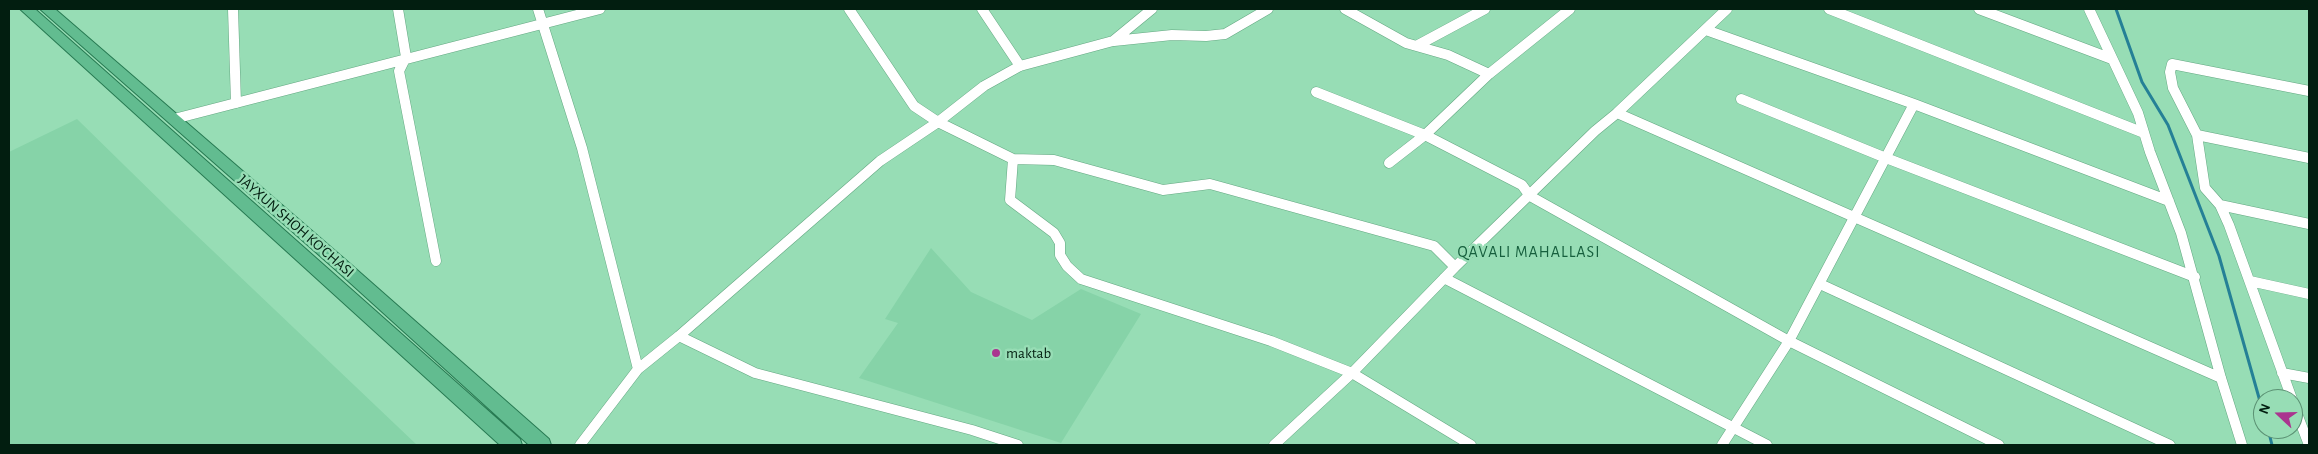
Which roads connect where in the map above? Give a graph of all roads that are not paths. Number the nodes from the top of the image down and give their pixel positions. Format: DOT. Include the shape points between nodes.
graph roads {
  1 [pos="27,9"];
  2 [pos="48,9"];
  3 [pos="233,9"];
  4 [pos="398,9"];
  5 [pos="538,9"];
  6 [pos="600,9"];
  7 [pos="848,9"];
  8 [pos="982,9"];
  9 [pos="1149,9"];
  10 [pos="1268,9"];
  11 [pos="1345,9"];
  12 [pos="1485,9"];
  13 [pos="1570,9"];
  14 [pos="1727,9"];
  15 [pos="1829,9"];
  16 [pos="1979,9"];
  17 [pos="2089,9"];
  18 [pos="544,24"];
  19 [pos="1706,30"];
  20 [pos="1113,41"];
  21 [pos="1418,45"];
  22 [pos="406,57"];
  23 [pos="2112,59"];
  24 [pos="1020,66"];
  25 [pos="1489,74"];
  26 [pos="2309,90"];
  27 [pos="1316,92"];
  28 [pos="1741,99"];
  29 [pos="236,103"];
  30 [pos="1914,104"];
  31 [pos="1617,113"];
  32 [pos="174,119"];
  33 [pos="938,122"];
  34 [pos="2144,133"];
  35 [pos="1425,134"];
  36 [pos="2196,135"];
  37 [pos="1886,158"];
  38 [pos="2309,158"];
  39 [pos="1012,159"];
  40 [pos="1389,162"];
  41 [pos="1530,196"];
  42 [pos="2169,201"];
  43 [pos="2220,205"];
  44 [pos="1854,219"];
  45 [pos="2309,224"];
  46 [pos="436,261"];
  47 [pos="1455,266"];
  48 [pos="2195,277"];
  49 [pos="1444,278"];
  50 [pos="2250,281"];
  51 [pos="1820,284"];
  52 [pos="2309,294"];
  53 [pos="679,336"];
  54 [pos="1789,341"];
  55 [pos="638,369"];
  56 [pos="1352,373"];
  57 [pos="2282,373"];
  58 [pos="2221,378"];
  59 [pos="2309,378"];
  60 [pos="2288,389"];
  61 [pos="1733,427"];
  62 [pos="2303,429"];
  63 [pos="512,445"];
  64 [pos="542,445"];
  65 [pos="580,445"];
  66 [pos="1018,445"];
  67 [pos="1274,445"];
  68 [pos="1471,445"];
  69 [pos="1722,445"];
  70 [pos="1766,445"];
  71 [pos="1999,445"];
  72 [pos="2170,445"];
  73 [pos="2242,445"];
  74 [pos="2309,445"];
  1 -- 63 [label="highway, JAYXUN SHOH KO'CHASI"];
  2 -- 32 [label="highway, JAYXUN SHOH KO'CHASI"];
  3 -- 29 [label="street"];
  4 -- 22 [label="street"];
  5 -- 18 [label="street"];
  6 -- 18 [label="street"];
  7 -- 33 [label="street" via="914,106"];
  8 -- 24 [label="street"];
  9 -- 20 [label="street"];
  10 -- 20 [label="street" via="1225,34"];
  11 -- 21 [label="street" via="1406,43"];
  12 -- 21 [label="street"];
  13 -- 25 [label="street"];
  14 -- 19 [label="street"];
  15 -- 34 [label="street"];
  16 -- 23 [label="street"];
  17 -- 23 [label="street"];
  18 -- 22 [label="street"];
  18 -- 55 [label="street" via="582,148"];
  19 -- 30 [label="street"];
  19 -- 31 [label="street"];
  20 -- 24 [label="street"];
  21 -- 25 [label="street"];
  22 -- 29 [label="street"];
  22 -- 46 [label="street" via="399,71"];
  23 -- 34 [label="street"];
  24 -- 33 [label="street" via="984,86"];
  25 -- 35 [label="street"];
  26 -- 36 [label="street" via="2172,64 2173,88"];
  27 -- 35 [label="street"];
  28 -- 37 [label="street"];
  29 -- 32 [label="street"];
  30 -- 37 [label="street"];
  30 -- 42 [label="street"];
  31 -- 41 [label="street"];
  31 -- 44 [label="street"];
  32 -- 64 [label="highway, JAYXUN SHOH KO'CHASI"];
  33 -- 39 [label="street"];
  33 -- 53 [label="street" via="880,161"];
  34 -- 42 [label="street"];
  35 -- 40 [label="street"];
  35 -- 41 [label="street" via="1522,185"];
  36 -- 38 [label="street"];
  36 -- 43 [label="street" via="2205,188"];
  37 -- 44 [label="street"];
  37 -- 48 [label="street"];
  39 -- 47 [label="street" via="1054,160 1163,190 1210,184 1434,246"];
  39 -- 56 [label="street" via="1010,200 1054,234 1060,243 1063,260 1081,279 1272,341"];
  41 -- 47 [label="street"];
  41 -- 54 [label="street"];
  42 -- 48 [label="street"];
  43 -- 45 [label="street"];
  43 -- 50 [label="street"];
  44 -- 51 [label="street"];
  44 -- 58 [label="street"];
  47 -- 49 [label="street"];
  48 -- 58 [label="street"];
  49 -- 56 [label="street"];
  49 -- 61 [label="street"];
  50 -- 52 [label="street"];
  50 -- 57 [label="street"];
  51 -- 54 [label="street"];
  51 -- 72 [label="street"];
  53 -- 55 [label="street"];
  53 -- 66 [label="street" via="756,373"];
  54 -- 61 [label="street"];
  54 -- 71 [label="street"];
  55 -- 65 [label="street"];
  56 -- 67 [label="street"];
  56 -- 68 [label="street"];
  57 -- 59 [label="street"];
  57 -- 60 [label="street"];
  58 -- 73 [label="street"];
  61 -- 69 [label="street"];
  61 -- 70 [label="street"];
  62 -- 74 [label="street"];
}
